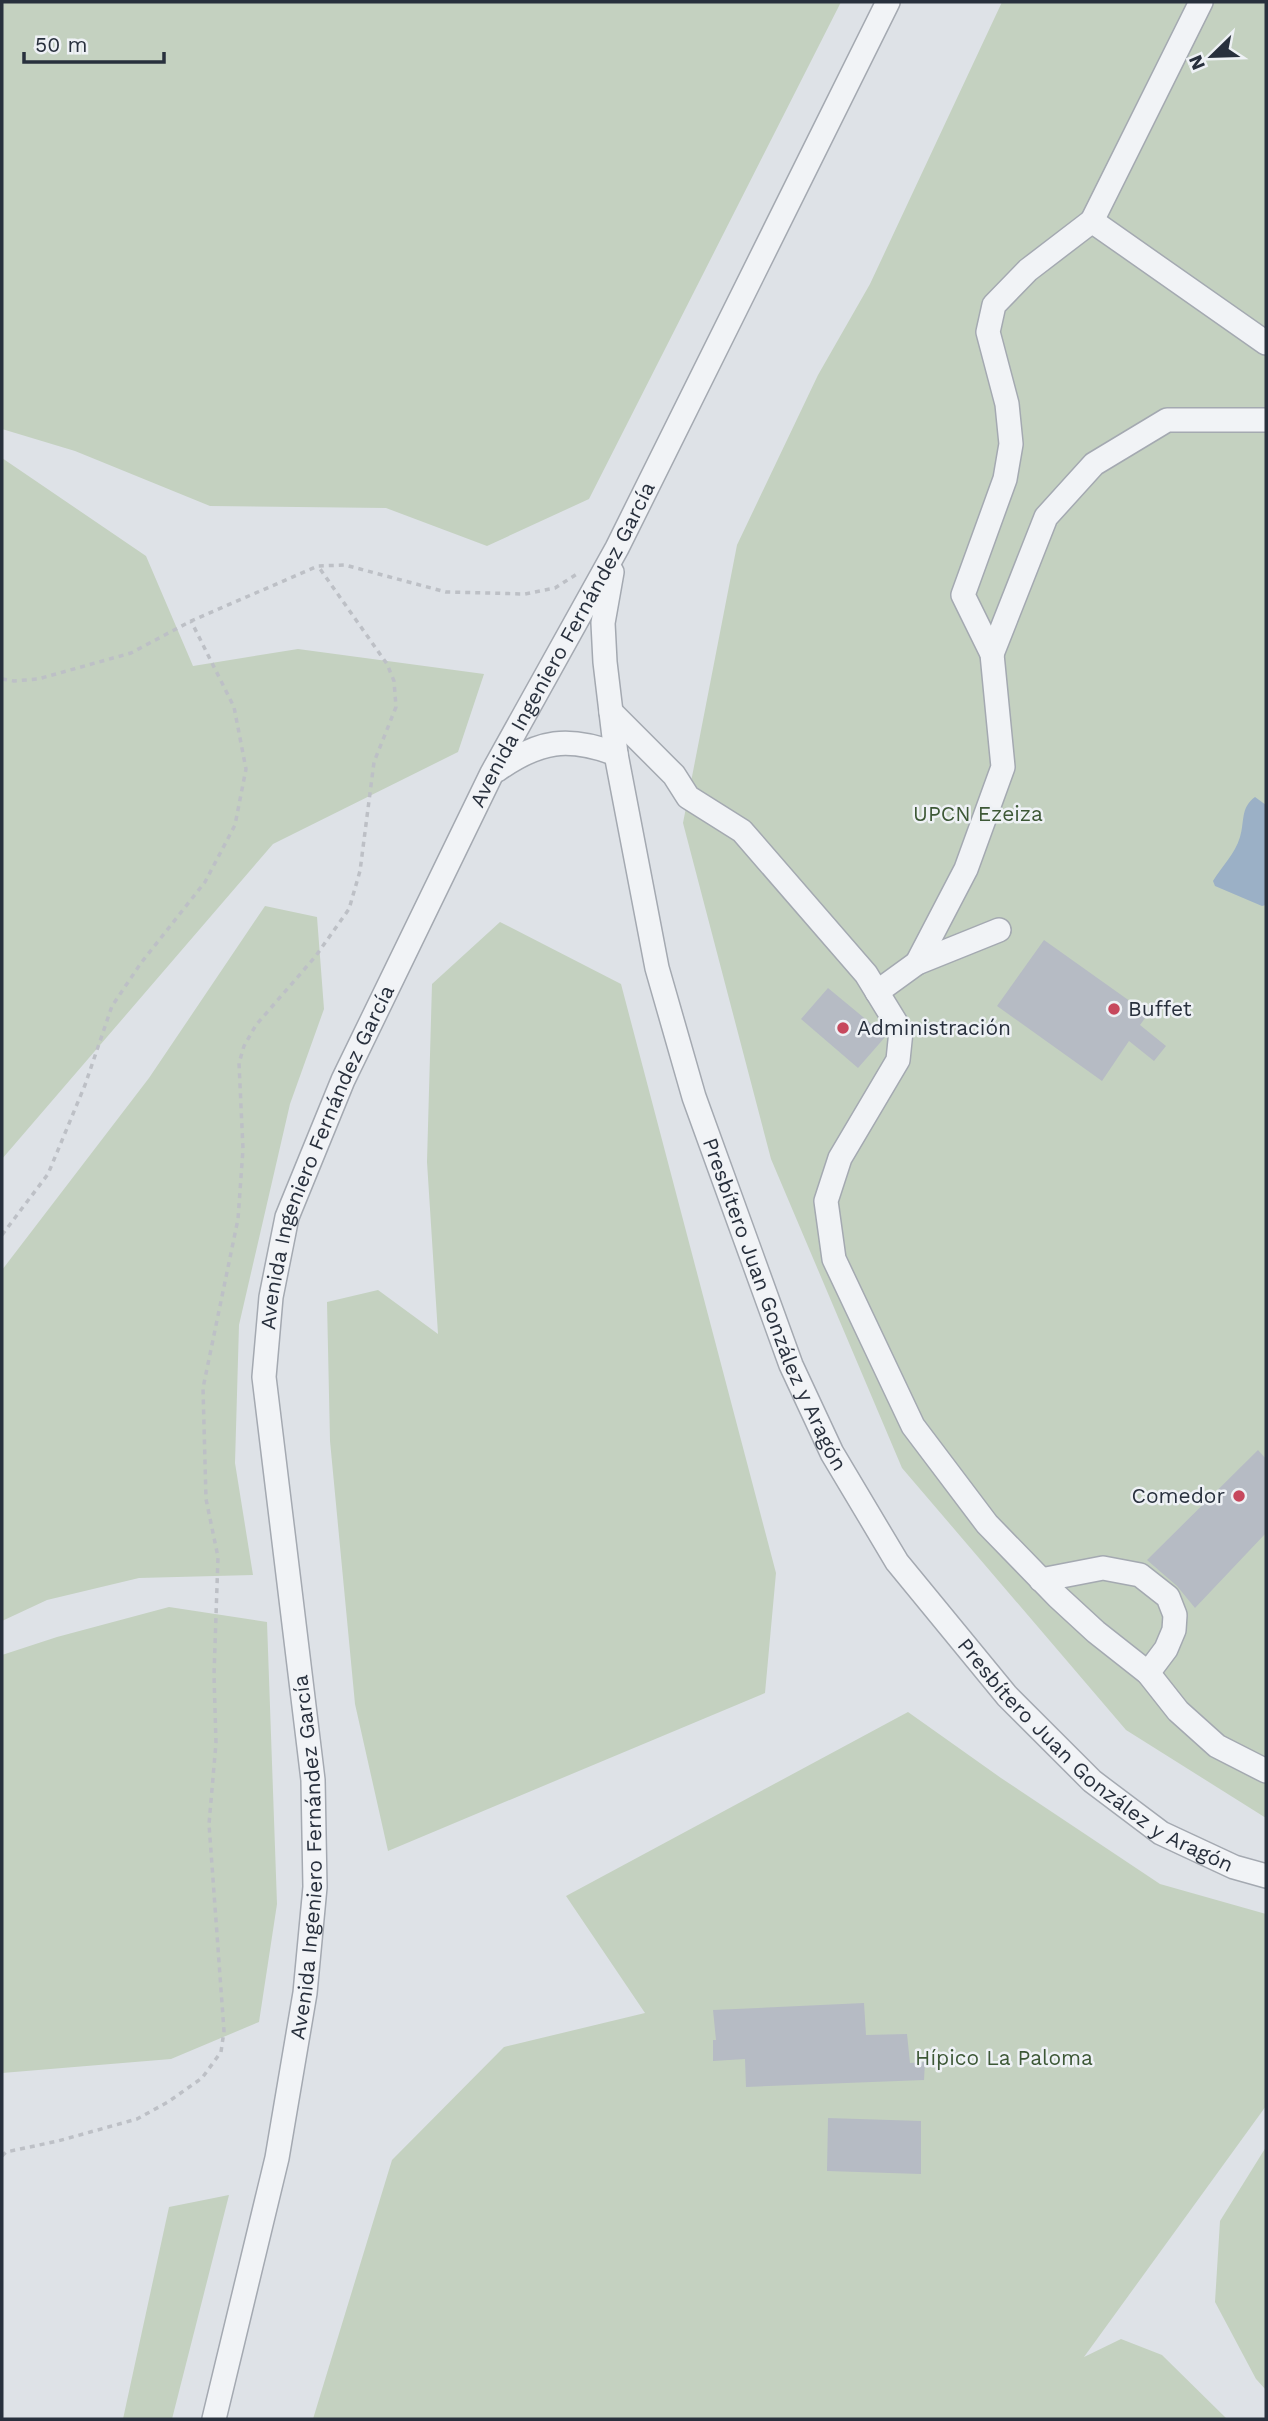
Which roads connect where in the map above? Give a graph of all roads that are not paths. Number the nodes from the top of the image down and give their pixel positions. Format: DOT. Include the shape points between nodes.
graph roads {
  1 [pos="888,2"];
  2 [pos="1200,2"];
  3 [pos="1092,221"];
  4 [pos="1266,343"];
  5 [pos="1266,420"];
  6 [pos="617,548"];
  7 [pos="992,654"];
  8 [pos="611,712"];
  9 [pos="617,754"];
  10 [pos="492,773"];
  11 [pos="999,930"];
  12 [pos="917,963"];
  13 [pos="877,992"];
  14 [pos="1041,1580"];
  15 [pos="1148,1673"];
  16 [pos="1266,1771"];
  17 [pos="1266,1876"];
  18 [pos="214,2419"];
  1 -- 6 [label="street, Avenida Ingeniero Fernández García"];
  2 -- 3 [label="street"];
  3 -- 4 [label="street"];
  3 -- 7 [label="street" via="1028,270 994,306 988,332 1007,404 1010,444 1005,479 963,595"];
  5 -- 7 [label="street" via="1167,420 1094,464 1046,517"];
  6 -- 8 [label="street, Presbítero Juan González y Aragón" via="603,623"];
  6 -- 10 [label="street, Avenida Ingeniero Fernández García"];
  7 -- 12 [label="street" via="1003,767 966,869"];
  8 -- 9 [label="street, Presbítero Juan González y Aragón"];
  8 -- 13 [label="street" via="674,775 688,797 742,831"];
  9 -- 10 [label="street" via="589,744 554,743 520,753"];
  9 -- 17 [label="street, Presbítero Juan González y Aragón" via="657,968 694,1097 791,1365 832,1453 897,1562 1007,1696 1092,1781 1161,1833 1234,1867"];
  10 -- 18 [label="street, Avenida Ingeniero Fernández García" via="338,1093 286,1217 271,1297 264,1377 313,1780 315,1887 305,1993 277,2158"];
  11 -- 12 [label="street"];
  12 -- 13 [label="street"];
  13 -- 14 [label="street" via="901,1031 898,1060 840,1158 825,1201 834,1259 913,1426 987,1524"];
  14 -- 15 [label="street"];
  14 -- 15 [label="street" via="1103,1568 1140,1575 1168,1597 1175,1615 1174,1630"];
  15 -- 16 [label="street" via="1178,1711 1217,1746"];
}
